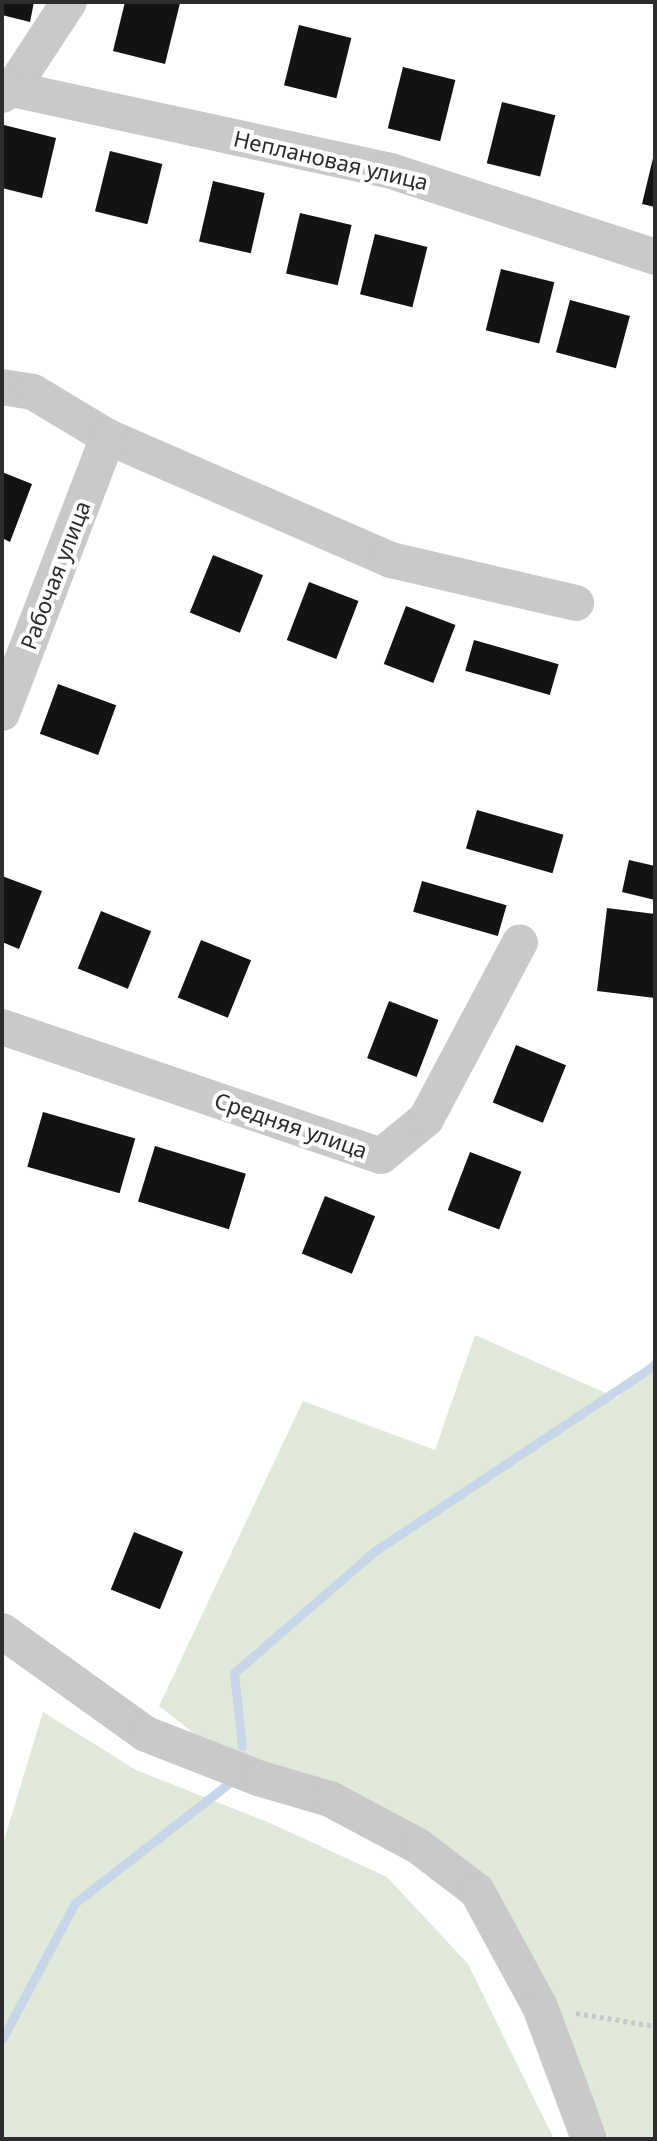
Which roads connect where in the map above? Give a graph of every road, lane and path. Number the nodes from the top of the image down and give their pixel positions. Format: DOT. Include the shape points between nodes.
graph roads {
  1 [pos="69,2"];
  2 [pos="7,92"];
  3 [pos="655,257"];
  4 [pos="2,387"];
  5 [pos="108,437"];
  6 [pos="576,603"];
  7 [pos="2,713"];
  8 [pos="520,942"];
  9 [pos="2,1027"];
  10 [pos="2,1631"];
  11 [pos="540,2007"];
  12 [pos="655,2026"];
  13 [pos="589,2139"];
  1 -- 2 [label="street"];
  2 -- 3 [label="street, Неплановая улица" via="391,171"];
  4 -- 5 [label="street" via="33,392"];
  5 -- 6 [label="street" via="391,560"];
  5 -- 7 [label="street, Рабочая улица"];
  8 -- 9 [label="street, Средняя улица" via="426,1119 381,1156"];
  10 -- 11 [label="street" via="146,1734 258,1778 330,1799 418,1846 477,1891"];
  11 -- 12 [label="path"];
  11 -- 13 [label="street"];
}
